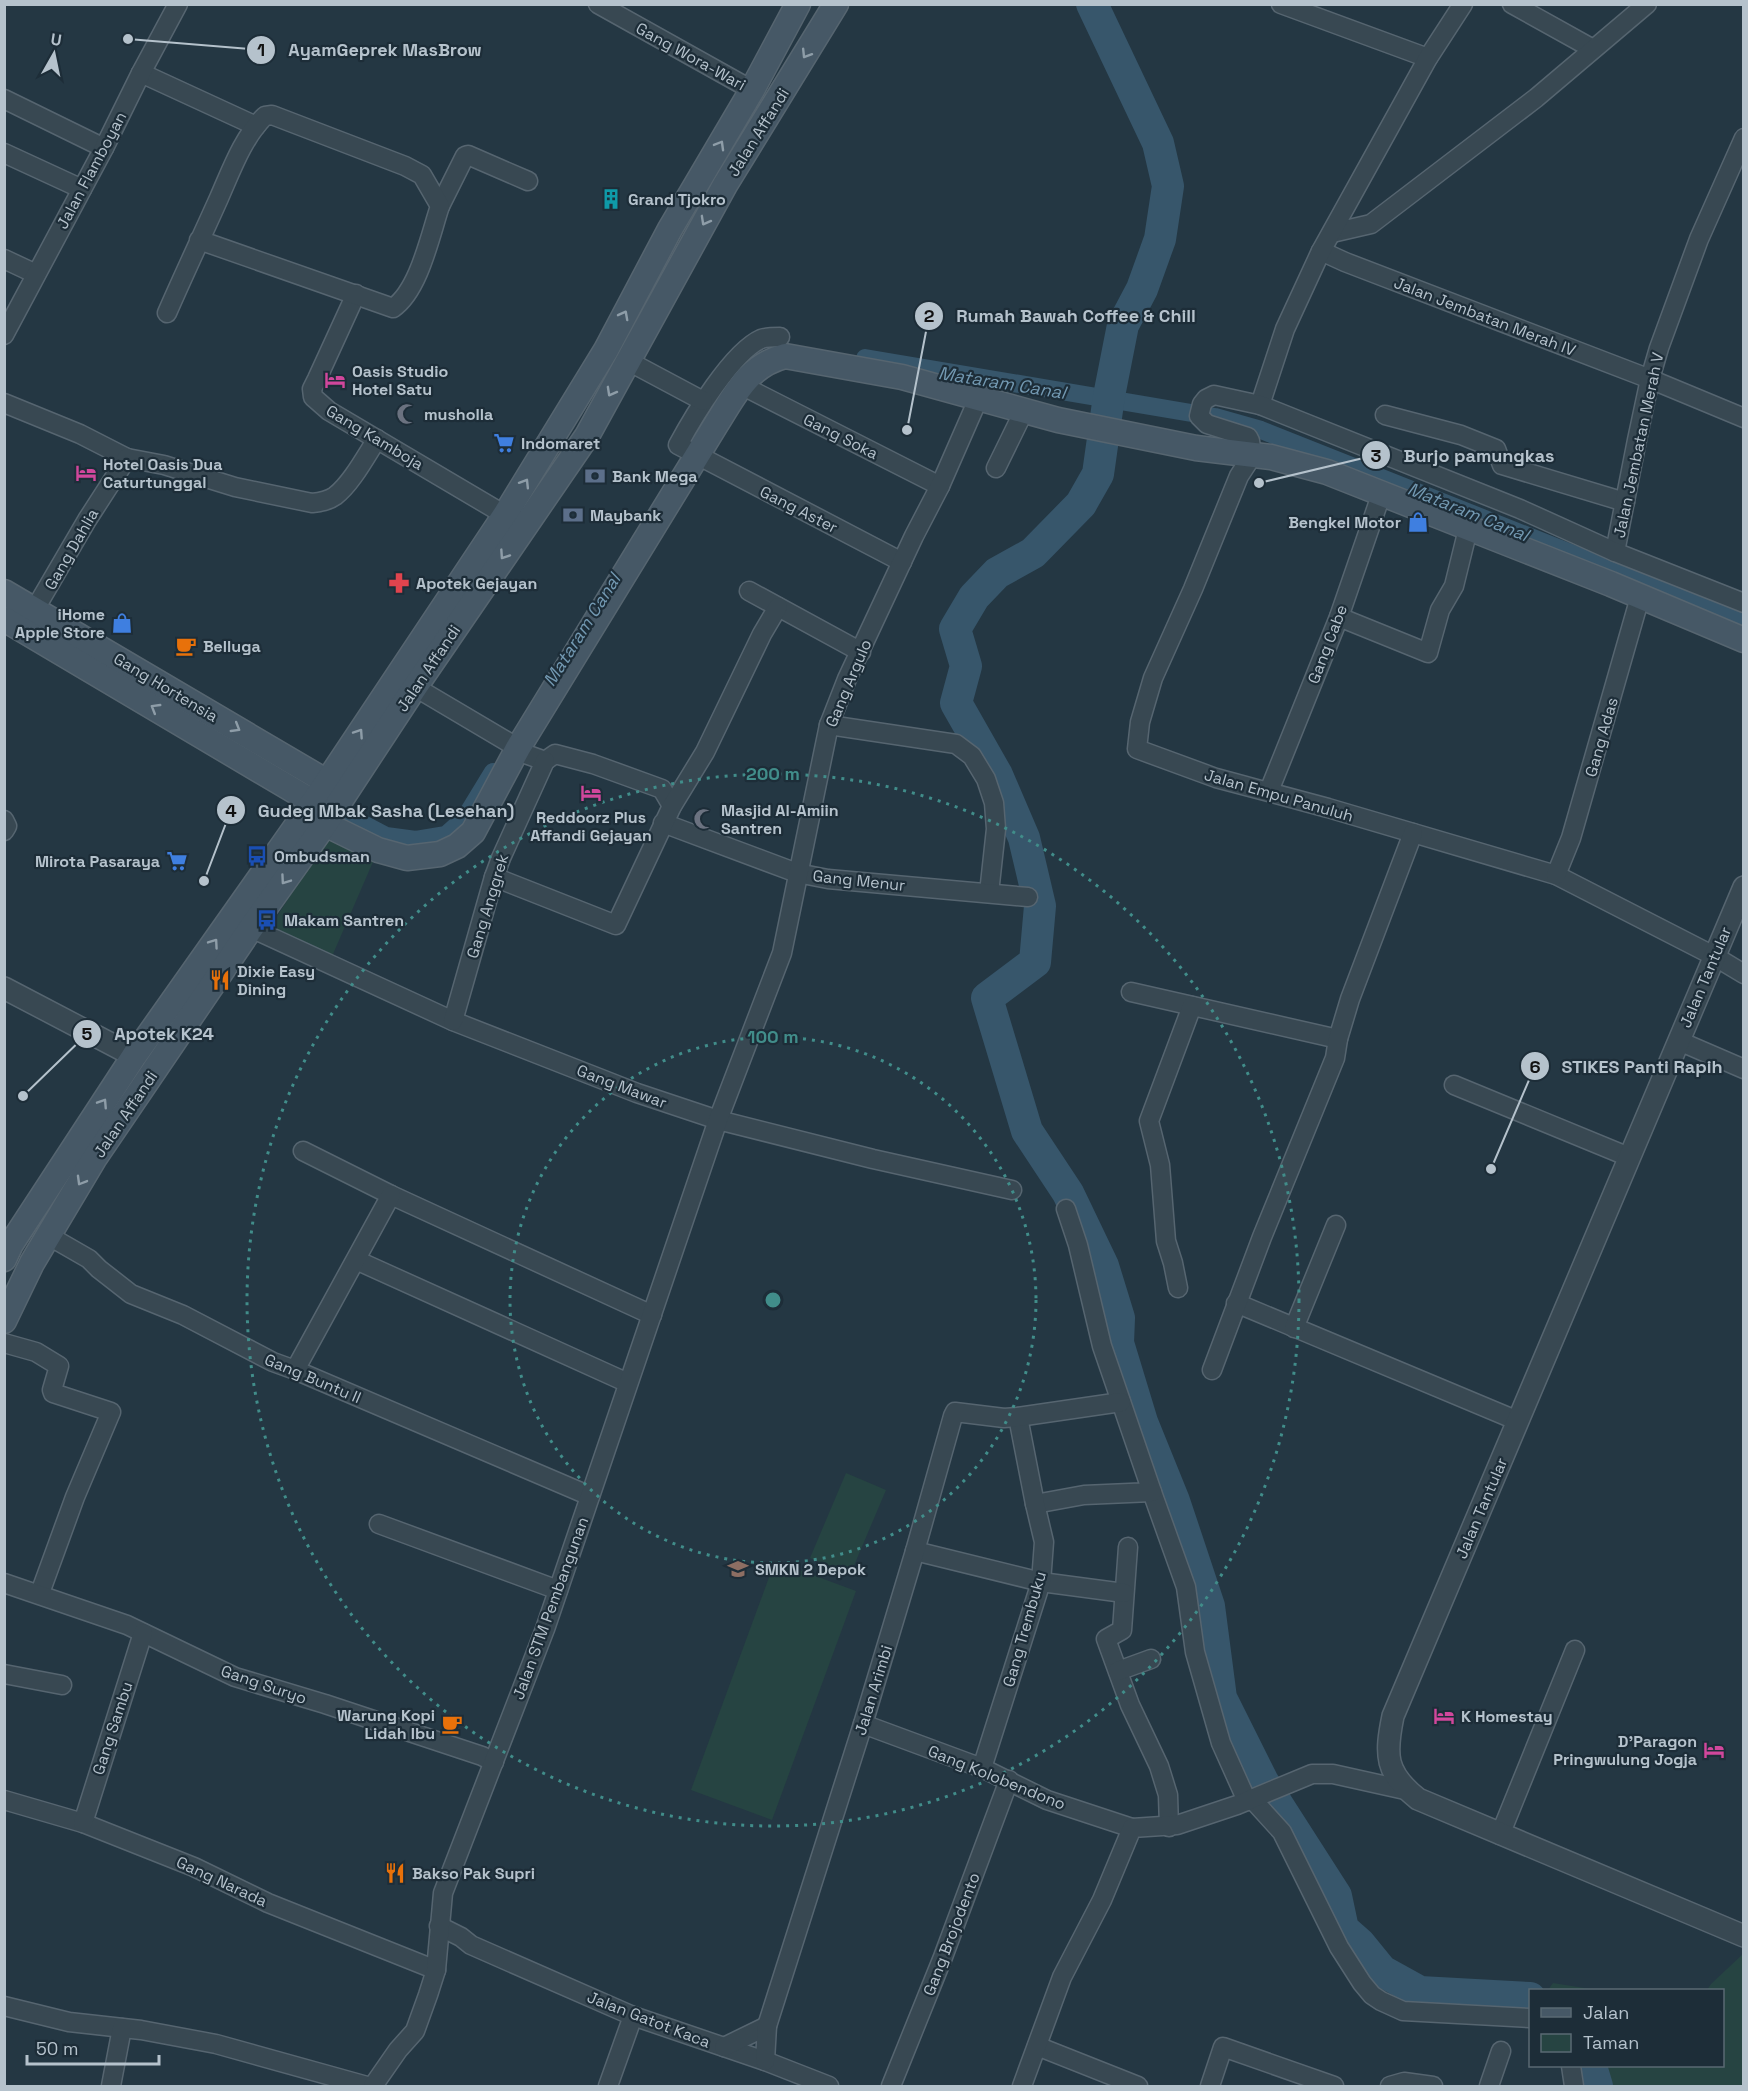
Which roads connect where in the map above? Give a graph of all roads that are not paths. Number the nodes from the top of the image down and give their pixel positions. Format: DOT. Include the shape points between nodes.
graph roads {
  1 [pos="178,4"];
  2 [pos="598,4"];
  3 [pos="798,4"];
  4 [pos="836,4"];
  5 [pos="1281,4"];
  6 [pos="1463,4"];
  7 [pos="1512,4"];
  8 [pos="1647,4"];
  9 [pos="1593,49"];
  10 [pos="1428,58"];
  11 [pos="141,73"];
  12 [pos="752,90"];
  13 [pos="4,99"];
  14 [pos="256,126"];
  15 [pos="1743,138"];
  16 [pos="105,148"];
  17 [pos="4,153"];
  18 [pos="528,181"];
  19 [pos="82,189"];
  20 [pos="440,206"];
  21 [pos="1332,232"];
  22 [pos="199,240"];
  23 [pos="1321,251"];
  24 [pos="4,259"];
  25 [pos="36,274"];
  26 [pos="356,294"];
  27 [pos="167,313"];
  28 [pos="4,335"];
  29 [pos="780,337"];
  30 [pos="606,350"];
  31 [pos="628,361"];
  32 [pos="1650,379"];
  33 [pos="741,385"];
  34 [pos="979,397"];
  35 [pos="703,401"];
  36 [pos="4,403"];
  37 [pos="1260,405"];
  38 [pos="1022,411"];
  39 [pos="1385,415"];
  40 [pos="1743,418"];
  41 [pos="377,439"];
  42 [pos="690,453"];
  43 [pos="1252,456"];
  44 [pos="127,458"];
  45 [pos="996,468"];
  46 [pos="940,486"];
  47 [pos="1381,495"];
  48 [pos="1625,502"];
  49 [pos="505,515"];
  50 [pos="1468,529"];
  51 [pos="1615,552"];
  52 [pos="902,562"];
  53 [pos="749,591"];
  54 [pos="4,592"];
  55 [pos="1640,597"];
  56 [pos="1743,603"];
  57 [pos="778,607"];
  58 [pos="35,609"];
  59 [pos="1339,616"];
  60 [pos="4,619"];
  61 [pos="1743,640"];
  62 [pos="861,652"];
  63 [pos="415,687"];
  64 [pos="829,725"];
  65 [pos="513,746"];
  66 [pos="545,761"];
  67 [pos="336,787"];
  68 [pos="1269,791"];
  69 [pos="672,806"];
  70 [pos="323,814"];
  71 [pos="4,820"];
  72 [pos="663,824"];
  73 [pos="4,831"];
  74 [pos="1413,833"];
  75 [pos="797,873"];
  76 [pos="1556,876"];
  77 [pos="494,878"];
  78 [pos="1743,887"];
  79 [pos="989,893"];
  80 [pos="1028,897"];
  81 [pos="251,928"];
  82 [pos="1714,956"];
  83 [pos="1743,974"];
  84 [pos="4,988"];
  85 [pos="1131,992"];
  86 [pos="1192,1006"];
  87 [pos="453,1021"];
  88 [pos="1338,1039"];
  89 [pos="1679,1041"];
  90 [pos="134,1056"];
  91 [pos="1743,1069"];
  92 [pos="155,1070"];
  93 [pos="1454,1085"];
  94 [pos="718,1120"];
  95 [pos="303,1151"];
  96 [pos="1629,1157"];
  97 [pos="1012,1190"];
  98 [pos="391,1195"];
  99 [pos="1066,1209"];
  100 [pos="1336,1225"];
  101 [pos="49,1236"];
  102 [pos="7,1247"];
  103 [pos="356,1260"];
  104 [pos="1178,1288"];
  105 [pos="1236,1304"];
  106 [pos="652,1315"];
  107 [pos="4,1321"];
  108 [pos="1294,1328"];
  109 [pos="4,1343"];
  110 [pos="295,1370"];
  111 [pos="1212,1370"];
  112 [pos="628,1383"];
  113 [pos="1121,1402"];
  114 [pos="1018,1417"];
  115 [pos="1518,1421"];
  116 [pos="1152,1492"];
  117 [pos="590,1496"];
  118 [pos="1035,1504"];
  119 [pos="379,1524"];
  120 [pos="1128,1547"];
  121 [pos="915,1551"];
  122 [pos="1041,1582"];
  123 [pos="4,1583"];
  124 [pos="558,1590"];
  125 [pos="40,1593"];
  126 [pos="1124,1593"];
  127 [pos="143,1633"];
  128 [pos="1575,1650"];
  129 [pos="1151,1659"];
  130 [pos="1118,1671"];
  131 [pos="4,1674"];
  132 [pos="62,1685"];
  133 [pos="863,1724"];
  134 [pos="494,1762"];
  135 [pos="982,1768"];
  136 [pos="1009,1780"];
  137 [pos="1406,1790"];
  138 [pos="4,1800"];
  139 [pos="1249,1800"];
  140 [pos="83,1823"];
  141 [pos="1169,1827"];
  142 [pos="1132,1828"];
  143 [pos="1500,1835"];
  144 [pos="439,1926"];
  145 [pos="1743,1936"];
  146 [pos="471,1945"];
  147 [pos="439,1948"];
  148 [pos="436,1970"];
  149 [pos="4,2006"];
  150 [pos="633,2016"];
  151 [pos="1529,2018"];
  152 [pos="767,2026"];
  153 [pos="122,2028"];
  154 [pos="1037,2046"];
  155 [pos="724,2047"];
  156 [pos="1501,2051"];
  157 [pos="765,2061"];
  158 [pos="1571,2067"];
  159 [pos="111,2086"];
  160 [pos="367,2086"];
  161 [pos="374,2086"];
  162 [pos="608,2086"];
  163 [pos="829,2086"];
  164 [pos="891,2086"];
  165 [pos="1022,2086"];
  166 [pos="1138,2086"];
  167 [pos="1210,2086"];
  168 [pos="1334,2086"];
  169 [pos="1390,2086"];
  170 [pos="1433,2086"];
  171 [pos="1489,2086"];
  172 [pos="1574,2086"];
  1 -- 11 [label="street, Jalan Flamboyan"];
  2 -- 12 [label="street, Gang Wora-Wari"];
  3 -- 12 [label="main road, Jalan Affandi"];
  4 -- 31 [label="main road, Jalan Affandi, one-way" via="725,185"];
  5 -- 10 [label="street"];
  6 -- 10 [label="street"];
  7 -- 9 [label="street"];
  8 -- 9 [label="street"];
  9 -- 21 [label="street" via="1536,98 1371,224"];
  10 -- 21 [label="street"];
  11 -- 14 [label="street"];
  11 -- 16 [label="street, Jalan Flamboyan"];
  30 -- 12 [label="main road, Jalan Affandi, one-way" via="670,229"];
  13 -- 16 [label="street"];
  14 -- 20 [label="street" via="265,116 272,115 405,165 422,175"];
  14 -- 22 [label="street"];
  15 -- 32 [label="street, Jalan Jembatan Merah V" via="1699,239"];
  16 -- 19 [label="street, Jalan Flamboyan"];
  17 -- 19 [label="street"];
  18 -- 20 [label="street" via="468,155"];
  19 -- 25 [label="street, Jalan Flamboyan"];
  20 -- 26 [label="street" via="417,274 402,302 393,308"];
  21 -- 23 [label="street"];
  22 -- 26 [label="street"];
  22 -- 27 [label="street"];
  23 -- 32 [label="street, Jalan Jembatan Merah IV"];
  23 -- 37 [label="street" via="1285,329"];
  24 -- 25 [label="street"];
  25 -- 28 [label="street, Jalan Flamboyan"];
  26 -- 41 [label="street, Gang Kamboja" via="312,390 313,397"];
  29 -- 35 [label="street" via="763,338 750,346"];
  30 -- 31 [label="main road"];
  49 -- 30 [label="main road, Jalan Affandi, one-way"];
  31 -- 35 [label="street"];
  31 -- 63 [label="main road, Jalan Affandi, one-way" via="587,436"];
  32 -- 40 [label="street, Jalan Jembatan Merah IV"];
  32 -- 48 [label="street, Jalan Jembatan Merah V"];
  33 -- 34 [label="main road, Gang Hortensia" via="752,372 772,360 793,357 902,377"];
  33 -- 42 [label="main road, Gang Hortensia"];
  33 -- 46 [label="street, Gang Soka"];
  34 -- 38 [label="main road, Gang Hortensia"];
  34 -- 46 [label="street, Gang Argulo"];
  35 -- 42 [label="street" via="678,445"];
  36 -- 44 [label="street"];
  37 -- 43 [label="street" via="1214,396 1206,399 1199,412 1207,424 1248,436"];
  37 -- 51 [label="street" via="1520,509"];
  38 -- 43 [label="main road, Gang Hortensia"];
  38 -- 45 [label="street"];
  39 -- 48 [label="street" via="1461,435 1496,449 1502,465"];
  41 -- 44 [label="street" via="334,497 312,503"];
  41 -- 49 [label="street, Gang Kamboja"];
  42 -- 52 [label="street, Gang Aster"];
  42 -- 65 [label="main road, Gang Hortensia"];
  43 -- 47 [label="main road, Gang Hortensia" via="1271,457 1326,472"];
  43 -- 68 [label="street, Jalan Empu Panuluh" via="1234,486 1194,589 1153,678 1140,722 1137,750"];
  44 -- 58 [label="street, Gang Dahlia"];
  46 -- 52 [label="street, Gang Argulo"];
  47 -- 50 [label="main road, Gang Hortensia"];
  47 -- 59 [label="street, Gang Cabe"];
  48 -- 51 [label="street, Jalan Jembatan Merah V"];
  67 -- 49 [label="main road, Jalan Affandi, one-way"];
  50 -- 55 [label="main road, Gang Hortensia"];
  50 -- 59 [label="street" via="1454,586 1440,610 1428,653"];
  51 -- 56 [label="street"];
  52 -- 62 [label="street, Gang Argulo"];
  53 -- 57 [label="street"];
  54 -- 58 [label="main road, Gang Hortensia"];
  55 -- 61 [label="main road, Gang Hortensia"];
  55 -- 76 [label="street, Gang Adas" via="1571,838"];
  57 -- 62 [label="street"];
  57 -- 69 [label="street" via="705,752"];
  58 -- 67 [label="main road, Gang Hortensia, one-way"];
  59 -- 68 [label="street, Gang Cabe"];
  70 -- 60 [label="main road, Gang Hortensia, one-way"];
  62 -- 64 [label="street, Gang Argulo"];
  63 -- 65 [label="street"];
  63 -- 67 [label="main road, Jalan Affandi"];
  64 -- 75 [label="street, Gang Argulo"];
  64 -- 79 [label="street" via="957,744 972,756 994,803 996,829"];
  65 -- 66 [label="street"];
  65 -- 70 [label="main road, Gang Hortensia" via="472,832 457,846 440,854 407,858 378,850"];
  66 -- 69 [label="street" via="555,754 593,764 662,789"];
  66 -- 77 [label="street, Gang Anggrek"];
  67 -- 70 [label="main road, Jalan Affandi"];
  68 -- 74 [label="street, Jalan Empu Panuluh"];
  69 -- 72 [label="street"];
  70 -- 81 [label="main road, Jalan Affandi, one-way"];
  90 -- 70 [label="main road, Jalan Affandi, one-way"];
  71 -- 73 [label="street"];
  72 -- 75 [label="street, Gang Menur"];
  72 -- 77 [label="street" via="616,925"];
  74 -- 76 [label="street, Jalan Empu Panuluh"];
  74 -- 88 [label="street"];
  75 -- 79 [label="street, Gang Menur"];
  75 -- 94 [label="street, Gang Argulo" via="782,953"];
  76 -- 82 [label="street, Jalan Empu Panuluh"];
  77 -- 87 [label="street, Gang Anggrek"];
  78 -- 82 [label="street, Jalan Tantular"];
  79 -- 80 [label="street, Gang Menur"];
  81 -- 87 [label="street, Gang Mawar"];
  81 -- 92 [label="main road, Jalan Affandi"];
  82 -- 83 [label="street, Jalan Empu Panuluh"];
  82 -- 89 [label="street, Jalan Tantular"];
  84 -- 90 [label="street"];
  85 -- 86 [label="street"];
  86 -- 88 [label="street"];
  86 -- 104 [label="street" via="1149,1121 1160,1165 1166,1241"];
  87 -- 94 [label="street, Gang Mawar" via="637,1093"];
  88 -- 105 [label="street" via="1335,1058"];
  89 -- 91 [label="street"];
  89 -- 96 [label="street, Jalan Tantular"];
  90 -- 92 [label="street"];
  102 -- 90 [label="main road, Jalan Affandi, one-way"];
  92 -- 101 [label="main road, Jalan Affandi, one-way" via="94,1159"];
  93 -- 96 [label="street"];
  94 -- 97 [label="street, Gang Mawar"];
  94 -- 106 [label="street, Jalan STM Pembangunan"];
  95 -- 98 [label="street"];
  96 -- 115 [label="street, Jalan Tantular"];
  98 -- 103 [label="street"];
  98 -- 106 [label="street"];
  99 -- 113 [label="street"];
  100 -- 108 [label="street"];
  101 -- 107 [label="main road, Jalan Affandi"];
  101 -- 110 [label="street, Gang Buntu II" via="89,1259 131,1294"];
  103 -- 110 [label="street"];
  103 -- 112 [label="street"];
  105 -- 108 [label="street"];
  105 -- 111 [label="street"];
  106 -- 112 [label="street, Jalan STM Pembangunan"];
  108 -- 115 [label="street"];
  109 -- 125 [label="street" via="36,1353 59,1366 53,1393 111,1412"];
  110 -- 117 [label="street, Gang Buntu II"];
  112 -- 117 [label="street, Jalan STM Pembangunan"];
  113 -- 114 [label="street"];
  113 -- 116 [label="street"];
  114 -- 118 [label="street, Gang Trembuku"];
  114 -- 121 [label="street, Jalan Arimbi" via="955,1412"];
  115 -- 137 [label="street, Jalan Tantular" via="1393,1716 1389,1762"];
  116 -- 118 [label="street" via="1084,1495"];
  116 -- 139 [label="street" via="1186,1587 1196,1652 1221,1743"];
  117 -- 124 [label="street, Jalan STM Pembangunan"];
  118 -- 122 [label="street, Gang Trembuku" via="1044,1542"];
  119 -- 124 [label="street"];
  120 -- 126 [label="street"];
  121 -- 122 [label="street"];
  121 -- 133 [label="street, Jalan Arimbi"];
  122 -- 126 [label="street"];
  122 -- 135 [label="street, Gang Trembuku"];
  123 -- 125 [label="street, Gang Suryo"];
  124 -- 134 [label="street, Jalan STM Pembangunan"];
  125 -- 127 [label="street, Gang Suryo"];
  126 -- 130 [label="street" via="1122,1630 1106,1639"];
  127 -- 134 [label="street, Gang Suryo" via="235,1677"];
  127 -- 140 [label="street, Gang Sambu"];
  128 -- 143 [label="street"];
  129 -- 130 [label="street"];
  130 -- 141 [label="street" via="1159,1766 1168,1795"];
  131 -- 132 [label="street"];
  133 -- 135 [label="street, Gang Kolobendono"];
  133 -- 152 [label="street, Jalan Arimbi"];
  134 -- 144 [label="street, Jalan STM Pembangunan" via="442,1893"];
  135 -- 136 [label="street, Gang Kolobendono"];
  136 -- 142 [label="street, Gang Kolobendono" via="1047,1800"];
  136 -- 164 [label="street, Gang Brojodento"];
  137 -- 139 [label="street, Gang Kolobendono" via="1312,1773"];
  137 -- 143 [label="street, Jalan Tantular"];
  138 -- 140 [label="street, Gang Narada"];
  139 -- 141 [label="street, Gang Kolobendono"];
  139 -- 151 [label="street" via="1282,1832 1339,1947 1372,1995 1403,2011"];
  140 -- 148 [label="street, Gang Narada"];
  141 -- 142 [label="street, Gang Kolobendono"];
  142 -- 154 [label="street" via="1102,1900 1062,1977"];
  143 -- 145 [label="street, Jalan Tantular"];
  144 -- 146 [label="street, Jalan Gatot Kaca"];
  144 -- 147 [label="street, Jalan STM Pembangunan"];
  146 -- 147 [label="street, Jalan Gatot Kaca"];
  146 -- 150 [label="street, Jalan Gatot Kaca"];
  147 -- 148 [label="street, Jalan STM Pembangunan"];
  148 -- 161 [label="street, Jalan STM Pembangunan" via="415,2031"];
  149 -- 153 [label="street" via="69,2022"];
  150 -- 155 [label="street, Jalan Gatot Kaca"];
  150 -- 162 [label="street"];
  152 -- 155 [label="street"];
  152 -- 157 [label="street, Jalan Arimbi"];
  153 -- 159 [label="street"];
  153 -- 160 [label="street" via="216,2044"];
  154 -- 165 [label="street"];
  154 -- 166 [label="street"];
  155 -- 157 [label="street, Jalan Gatot Kaca"];
  156 -- 171 [label="street"];
  157 -- 163 [label="street, Jalan Gatot Kaca"];
  158 -- 172 [label="street"];
  167 -- 168 [label="street" via="1223,2047"];
  169 -- 170 [label="street" via="1404,2082"];
}
